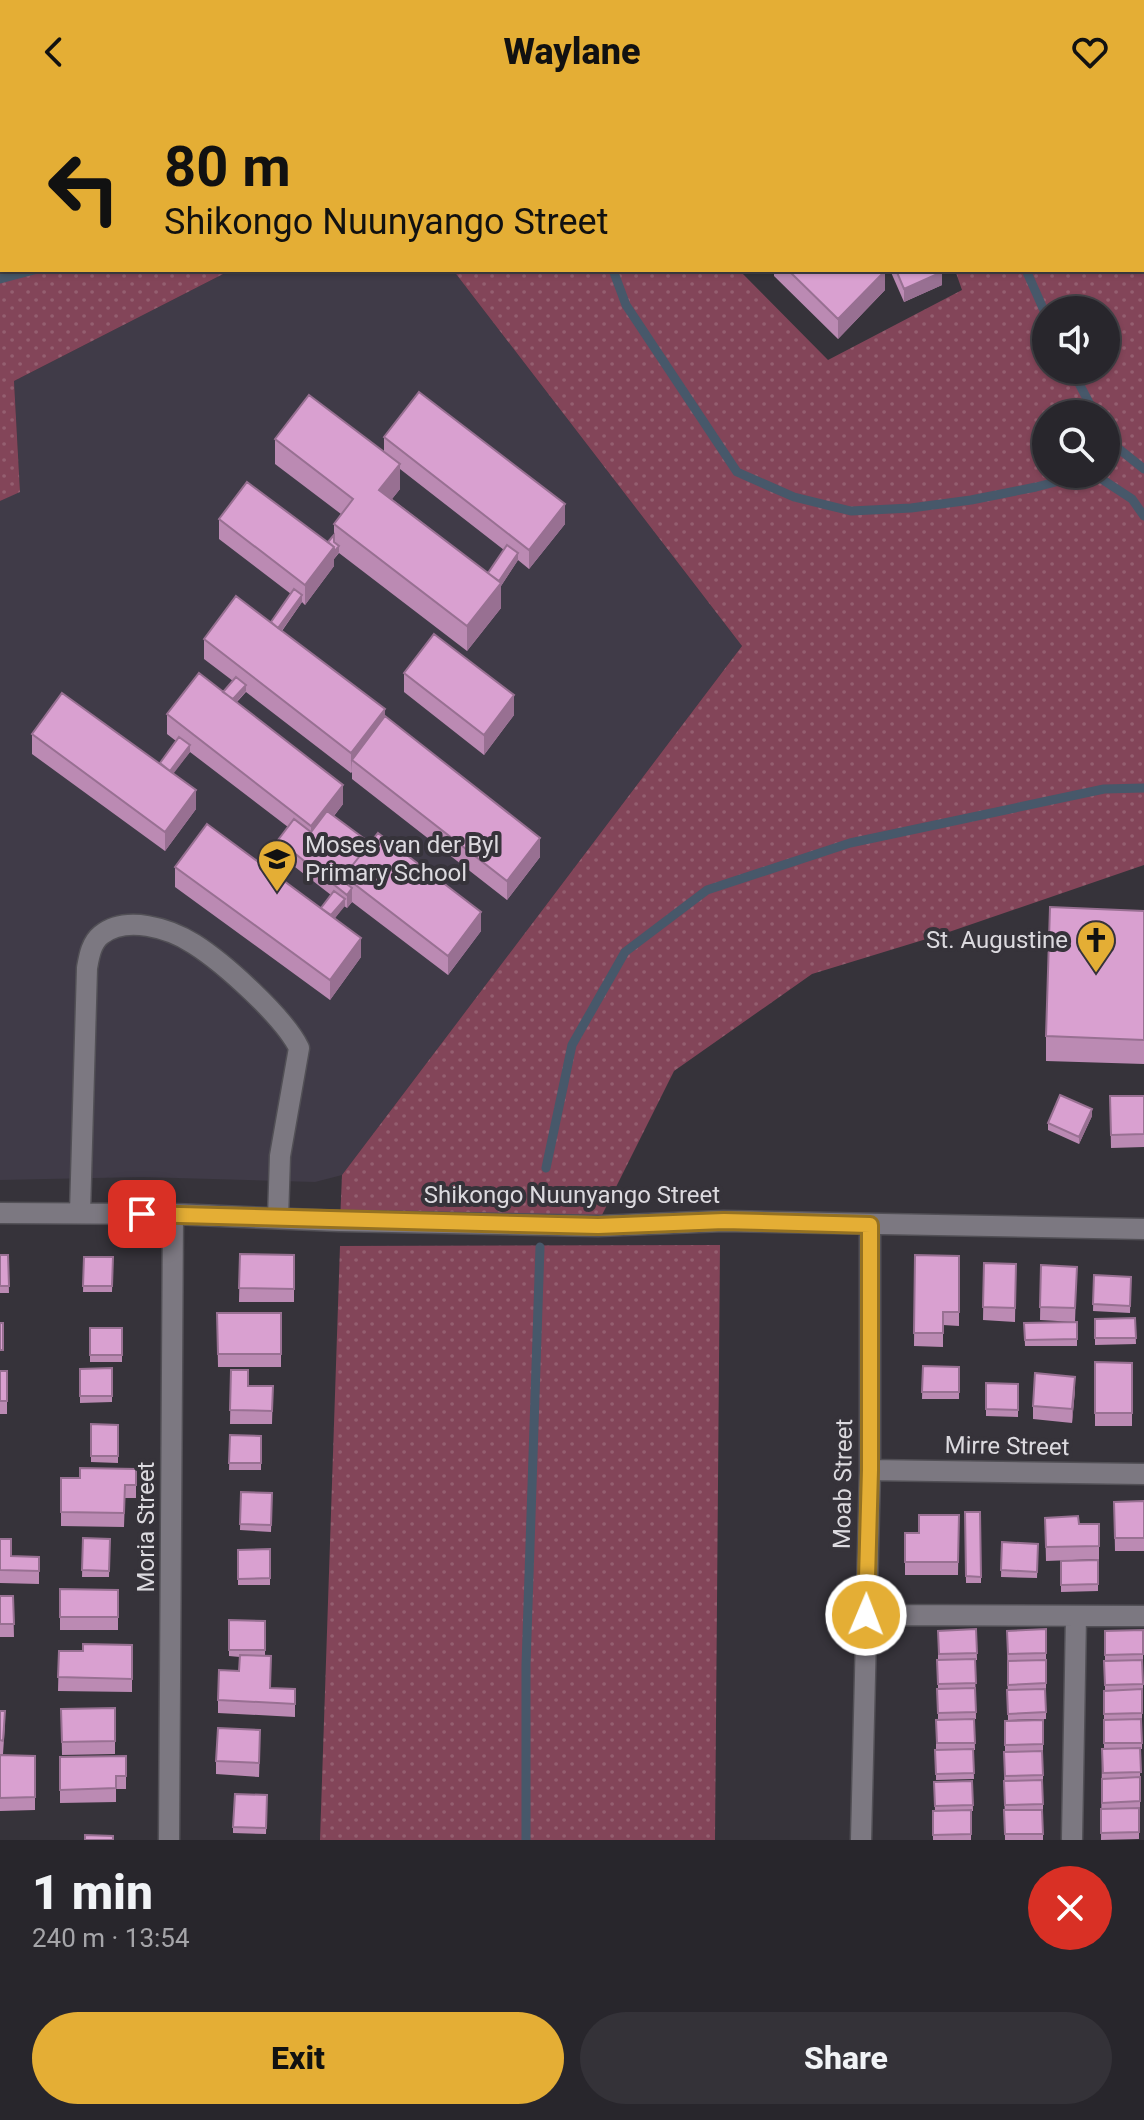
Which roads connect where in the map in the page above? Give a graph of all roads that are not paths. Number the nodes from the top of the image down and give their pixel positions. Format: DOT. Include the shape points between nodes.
graph roads {
  1 [pos="0,1213"];
  2 [pos="80,1213"];
  3 [pos="173,1214"];
  4 [pos="278,1218"];
  5 [pos="870,1225"];
  6 [pos="1144,1229"];
  7 [pos="870,1470"];
  8 [pos="1144,1474"];
  9 [pos="866,1615"];
  10 [pos="1076,1616"];
  11 [pos="1144,1616"];
  12 [pos="1072,1838"];
  13 [pos="169,1840"];
  14 [pos="861,1840"];
  1 -- 2 [label="street, Shikongo Nuunyango Street"];
  2 -- 3 [label="street, Shikongo Nuunyango Street"];
  2 -- 4 [label="street" via="90,951 99,936 118,926 140,925 192,943 216,960 266,1007 299,1048 280,1156"];
  3 -- 4 [label="street, Shikongo Nuunyango Street"];
  3 -- 13 [label="street, Moria Street"];
  4 -- 5 [label="street, Shikongo Nuunyango Street" via="598,1226 724,1221"];
  5 -- 6 [label="street, Shikongo Nuunyango Street"];
  5 -- 7 [label="street, Moab Street"];
  7 -- 8 [label="street, Mirre Street"];
  7 -- 9 [label="street, Moab Street"];
  9 -- 10 [label="street"];
  9 -- 14 [label="street, Moab Street"];
  10 -- 11 [label="street"];
  10 -- 12 [label="street"];
}
